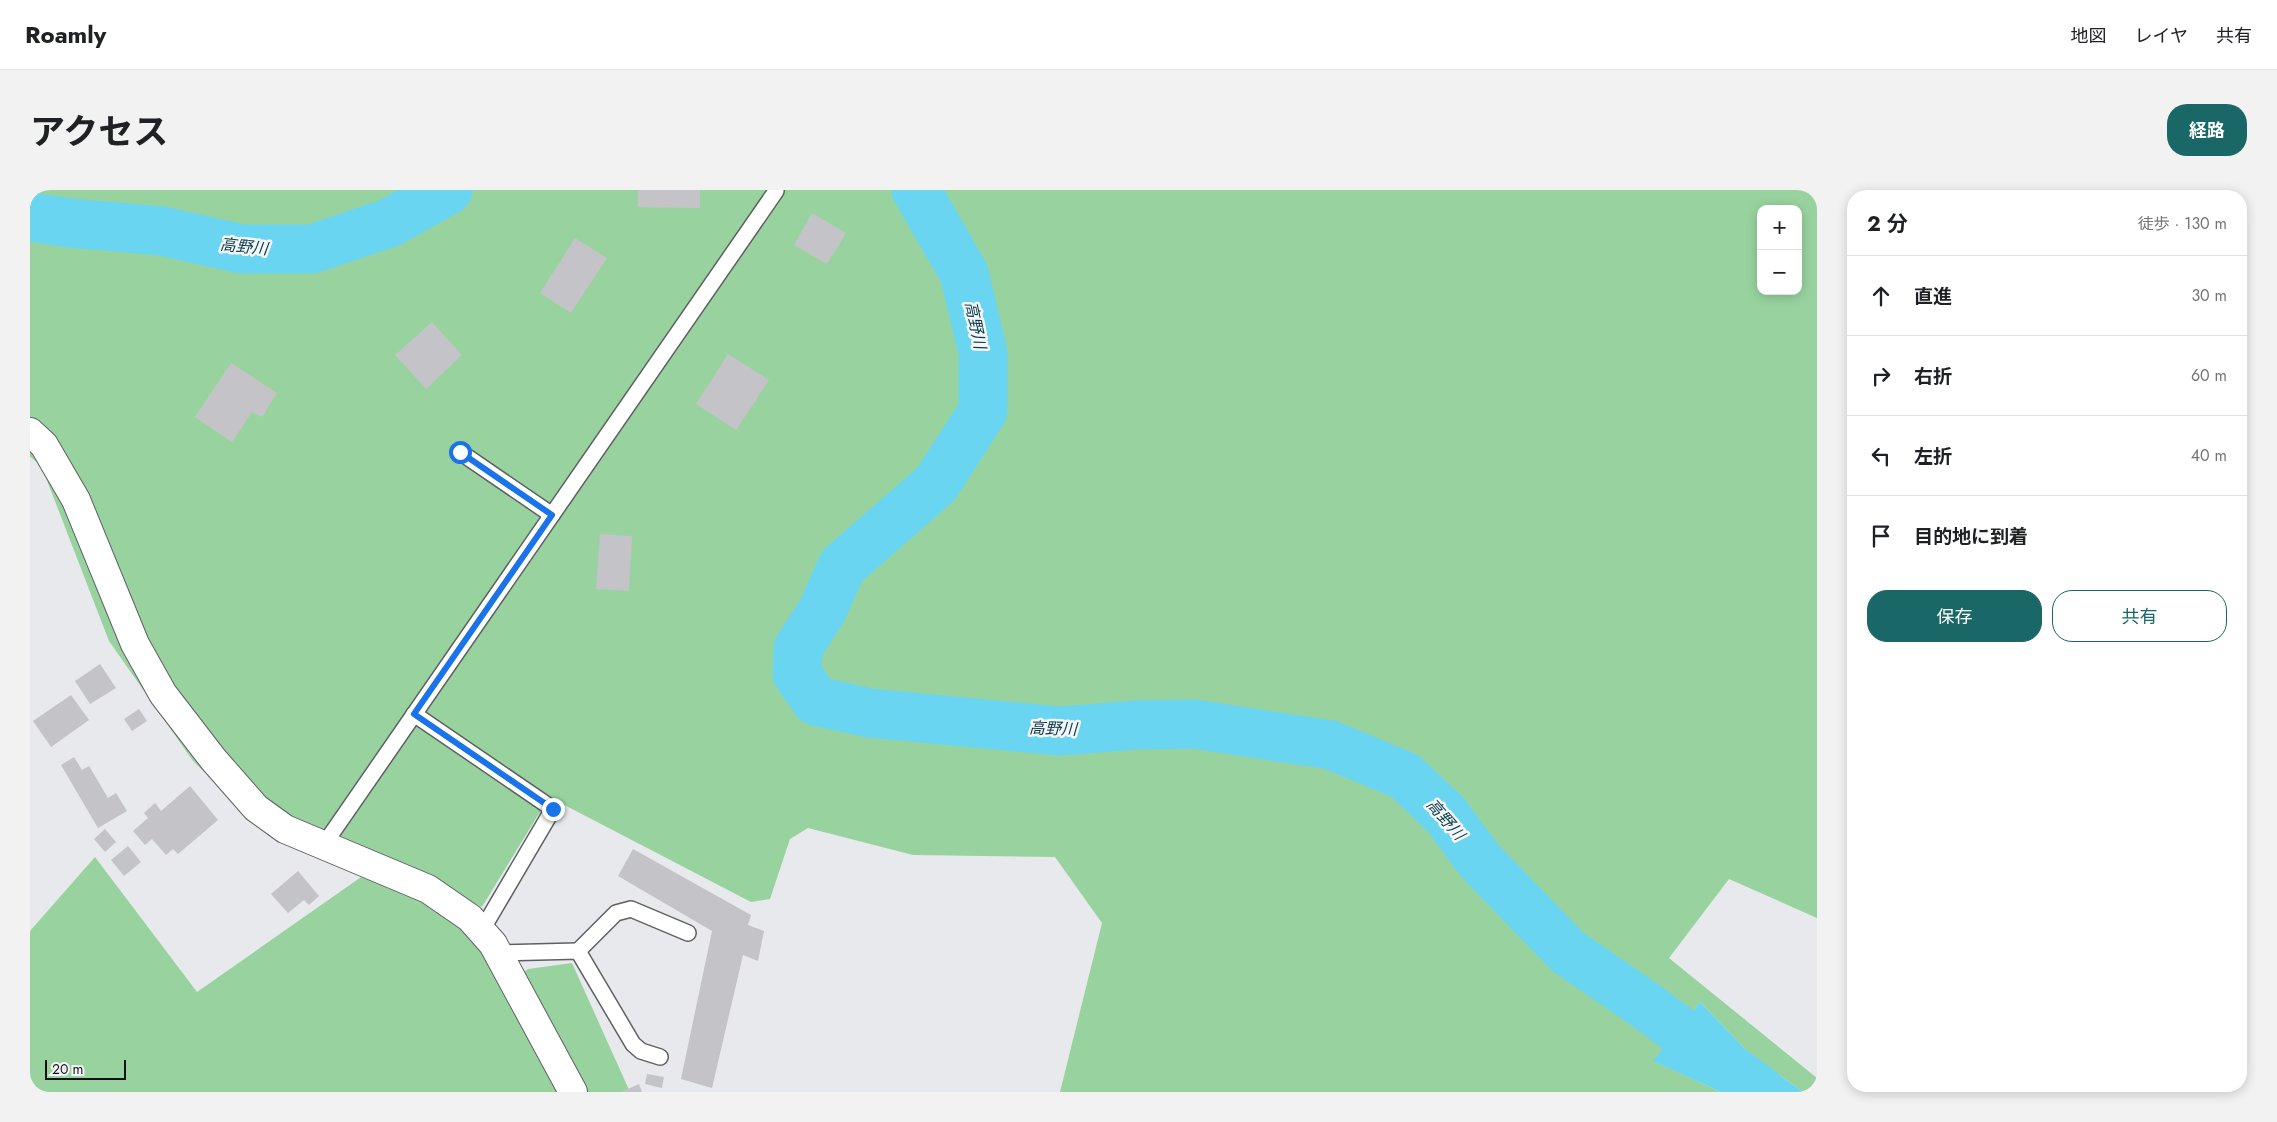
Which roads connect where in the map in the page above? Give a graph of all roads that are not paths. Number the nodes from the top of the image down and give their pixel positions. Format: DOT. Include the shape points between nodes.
graph roads {
  1 [pos="776,191"];
  2 [pos="30,432"];
  3 [pos="460,452"];
  4 [pos="552,515"];
  5 [pos="414,714"];
  6 [pos="323,846"];
  7 [pos="482,930"];
  8 [pos="688,933"];
  9 [pos="578,951"];
  10 [pos="498,953"];
  11 [pos="660,1057"];
  12 [pos="573,1092"];
  1 -- 4 [label="lane"];
  2 -- 6 [label="street" via="44,445 76,500 134,644 163,694 212,759 256,808 285,829"];
  3 -- 4 [label="lane"];
  4 -- 5 [label="lane"];
  5 -- 6 [label="lane"];
  5 -- 7 [label="lane" via="553,809"];
  6 -- 7 [label="street" via="428,889"];
  7 -- 10 [label="street"];
  8 -- 9 [label="lane" via="631,909 616,913"];
  9 -- 10 [label="lane"];
  9 -- 11 [label="lane" via="633,1044 641,1051"];
  10 -- 12 [label="street"];
}
